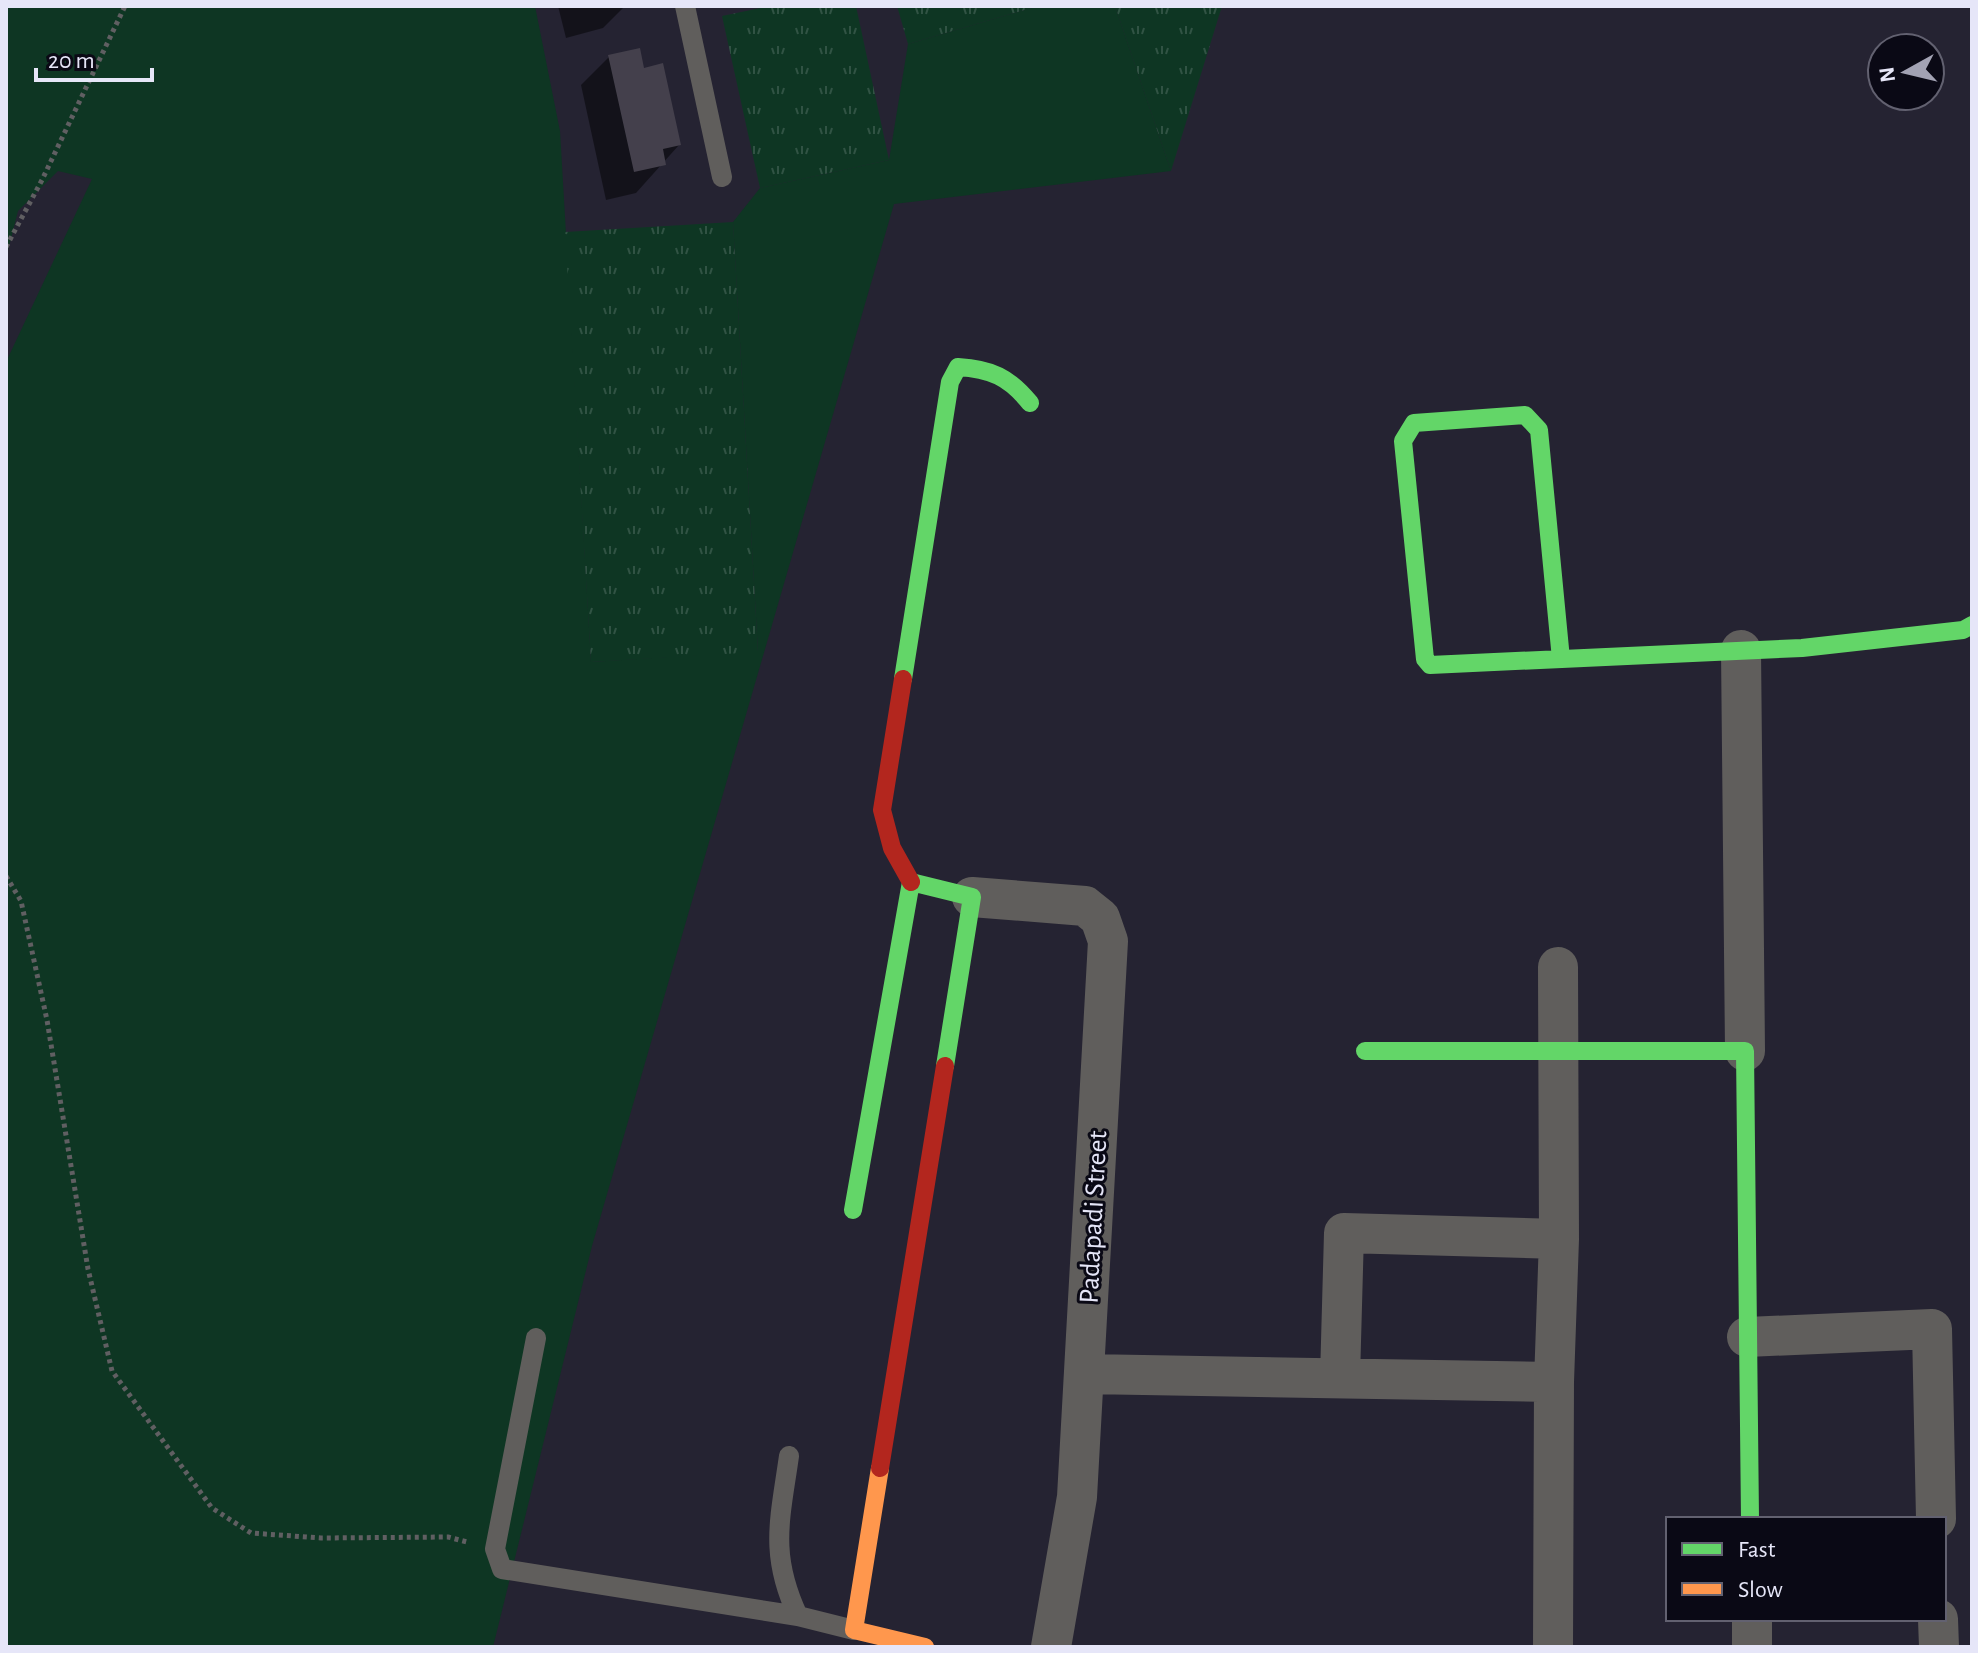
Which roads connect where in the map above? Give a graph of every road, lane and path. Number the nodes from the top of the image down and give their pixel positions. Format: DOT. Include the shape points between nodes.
graph roads {
  1 [pos="125,6"];
  2 [pos="685,6"];
  3 [pos="722,177"];
  4 [pos="6,247"];
  5 [pos="1030,403"];
  6 [pos="1972,625"];
  7 [pos="1741,650"];
  8 [pos="1561,659"];
  9 [pos="6,876"];
  10 [pos="911,882"];
  11 [pos="972,897"];
  12 [pos="1558,967"];
  13 [pos="1365,1051"];
  14 [pos="1745,1051"];
  15 [pos="1557,1052"];
  16 [pos="853,1210"];
  17 [pos="1559,1239"];
  18 [pos="1747,1337"];
  19 [pos="536,1338"];
  20 [pos="1086,1374"];
  21 [pos="1340,1378"];
  22 [pos="1554,1382"];
  23 [pos="789,1456"];
  24 [pos="1750,1517"];
  25 [pos="1936,1517"];
  26 [pos="495,1549"];
  27 [pos="798,1616"];
  28 [pos="1752,1621"];
  29 [pos="1938,1621"];
  30 [pos="854,1630"];
  31 [pos="925,1647"];
  32 [pos="1051,1647"];
  33 [pos="1553,1647"];
  34 [pos="1752,1647"];
  35 [pos="1939,1647"];
  1 -- 4 [label="path"];
  2 -- 3 [label="lane"];
  5 -- 10 [label="street" via="1013,380 988,368 958,367 950,382 882,810 890,847"];
  6 -- 7 [label="street" via="1802,648"];
  7 -- 8 [label="street"];
  7 -- 14 [label="street"];
  8 -- 8 [label="street" via="1430,665 1425,659 1403,441 1414,423 1525,415 1539,430"];
  9 -- 26 [label="path" via="21,901 44,1005 88,1269 112,1371 202,1496 251,1533 448,1537"];
  10 -- 11 [label="street"];
  10 -- 16 [label="street"];
  11 -- 20 [label="street, Padapadi Street" via="1085,906 1100,918 1108,941"];
  11 -- 30 [label="street"];
  12 -- 15 [label="street"];
  13 -- 15 [label="street"];
  14 -- 15 [label="street"];
  14 -- 18 [label="street"];
  15 -- 17 [label="street"];
  17 -- 21 [label="street" via="1344,1233"];
  17 -- 22 [label="street"];
  18 -- 24 [label="street"];
  18 -- 25 [label="street" via="1932,1329"];
  19 -- 26 [label="lane"];
  20 -- 21 [label="street"];
  20 -- 32 [label="street, Padapadi Street" via="1077,1497"];
  21 -- 22 [label="street"];
  22 -- 33 [label="street"];
  23 -- 27 [label="lane" via="777,1547 785,1588"];
  26 -- 27 [label="lane" via="502,1569"];
  27 -- 30 [label="lane"];
  28 -- 34 [label="street"];
  29 -- 35 [label="street"];
  30 -- 31 [label="street"];
}
